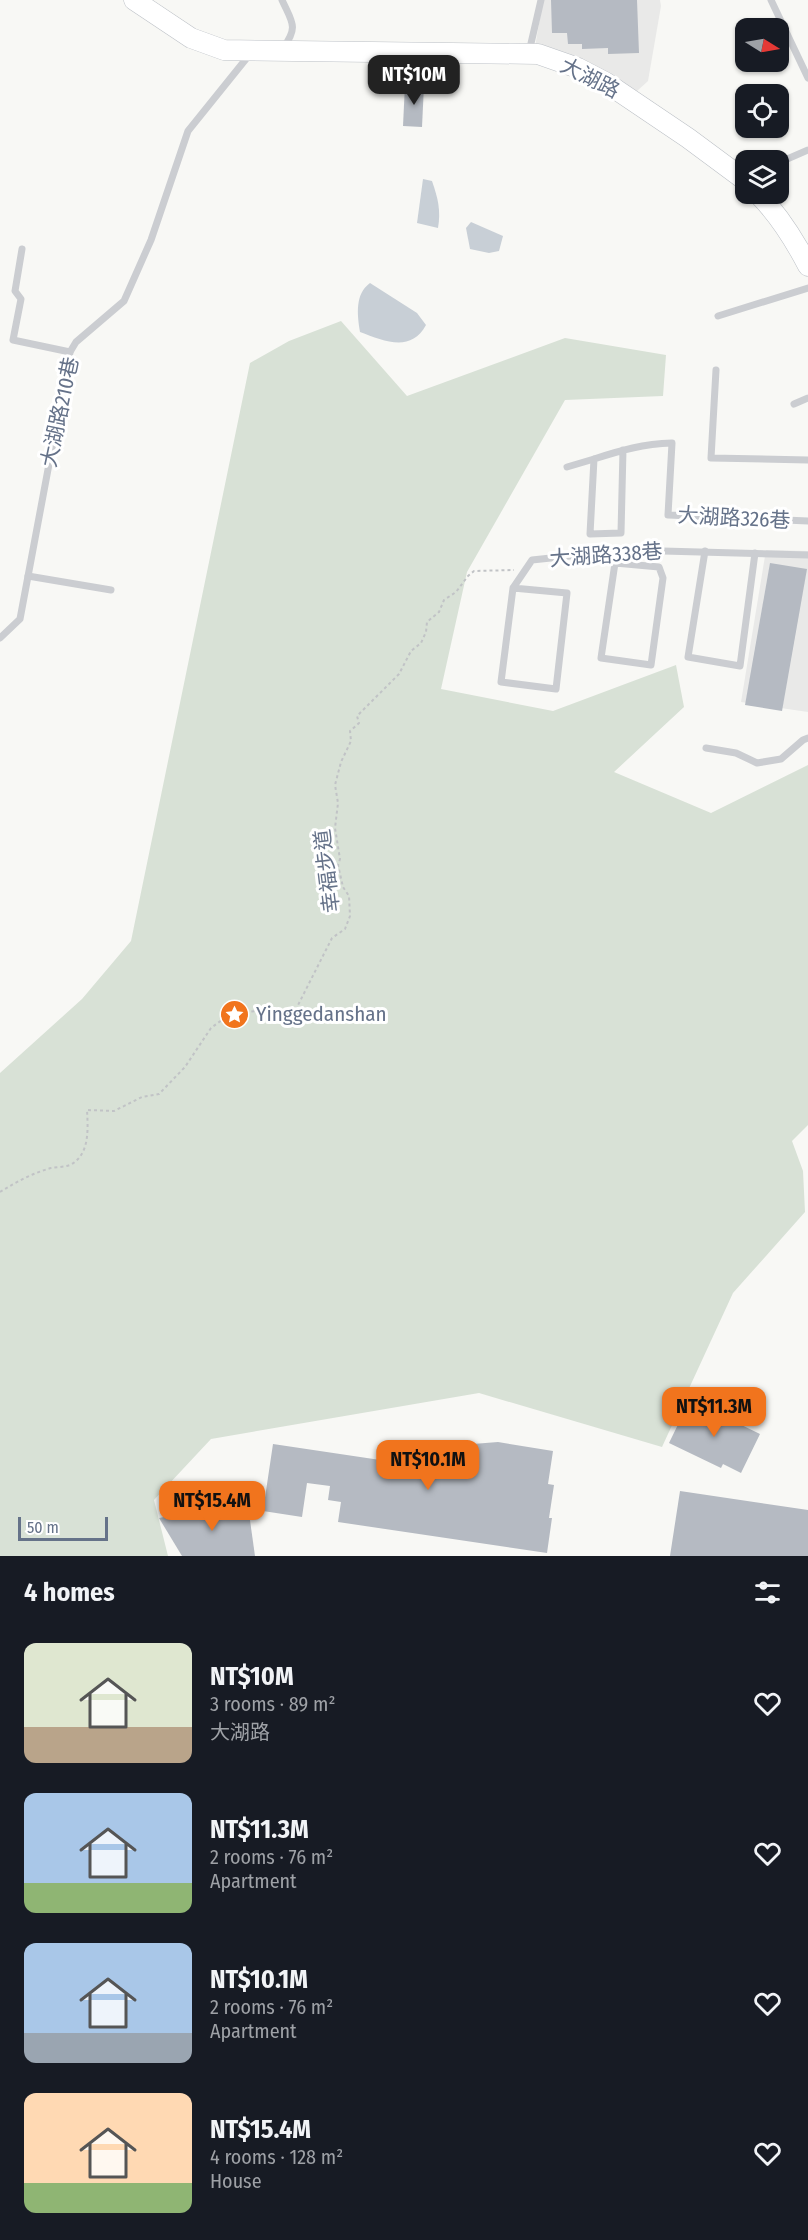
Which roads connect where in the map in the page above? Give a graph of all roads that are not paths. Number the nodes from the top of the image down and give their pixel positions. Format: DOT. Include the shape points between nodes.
graph roads {
  1 [pos="134,0"];
  2 [pos="282,0"];
  3 [pos="542,0"];
  4 [pos="771,0"];
  5 [pos="252,52"];
  6 [pos="279,52"];
  7 [pos="528,54"];
  8 [pos="808,78"];
  9 [pos="808,150"];
  10 [pos="789,158"];
  11 [pos="735,172"];
  12 [pos="769,204"];
  13 [pos="22,249"];
  14 [pos="808,266"];
  15 [pos="808,288"];
  16 [pos="718,316"];
  17 [pos="70,352"];
  18 [pos="716,370"];
  19 [pos="808,398"];
  20 [pos="794,404"];
  21 [pos="623,450"];
  22 [pos="594,459"];
  23 [pos="808,460"];
  24 [pos="567,467"];
  25 [pos="808,521"];
  26 [pos="611,551"];
  27 [pos="705,551"];
  28 [pos="755,553"];
  29 [pos="808,555"];
  30 [pos="615,563"];
  31 [pos="28,576"];
  32 [pos="513,588"];
  33 [pos="111,590"];
  34 [pos="0,638"];
  35 [pos="808,738"];
  36 [pos="706,748"];
  1 -- 5 [label="street, 大湖路" via="191,38 224,50"];
  2 -- 6 [label="lane" via="294,26 292,37"];
  3 -- 7 [label="lane"];
  4 -- 8 [label="lane"];
  5 -- 6 [label="street, 大湖路"];
  5 -- 17 [label="lane, 大湖路210巷" via="188,131 151,240 124,301 76,342"];
  6 -- 7 [label="street, 大湖路"];
  7 -- 11 [label="street, 大湖路" via="578,68 605,82"];
  9 -- 10 [label="lane"];
  12 -- 14 [label="street" via="791,233"];
  13 -- 17 [label="lane" via="15,291 21,298 13,340"];
  15 -- 16 [label="lane"];
  17 -- 31 [label="lane, 大湖路210巷"];
  18 -- 23 [label="lane" via="711,458"];
  19 -- 20 [label="lane"];
  21 -- 22 [label="lane, 大湖路326巷"];
  21 -- 22 [label="lane" via="621,533 590,534"];
  21 -- 25 [label="lane, 大湖路326巷" via="672,443 668,516"];
  22 -- 24 [label="lane, 大湖路326巷"];
  26 -- 27 [label="lane, 大湖路338巷"];
  26 -- 30 [label="lane"];
  26 -- 32 [label="lane, 大湖路338巷" via="532,560"];
  27 -- 28 [label="lane, 大湖路338巷"];
  27 -- 28 [label="lane" via="688,657 740,666"];
  28 -- 29 [label="lane, 大湖路338巷"];
  30 -- 30 [label="lane" via="601,658 651,665 663,578 659,567"];
  31 -- 33 [label="lane"];
  31 -- 34 [label="lane, 大湖路210巷" via="20,619"];
  32 -- 32 [label="lane, 大湖路338巷" via="501,682 556,689 567,593"];
  35 -- 36 [label="lane" via="781,759 758,763 736,753"];
}
